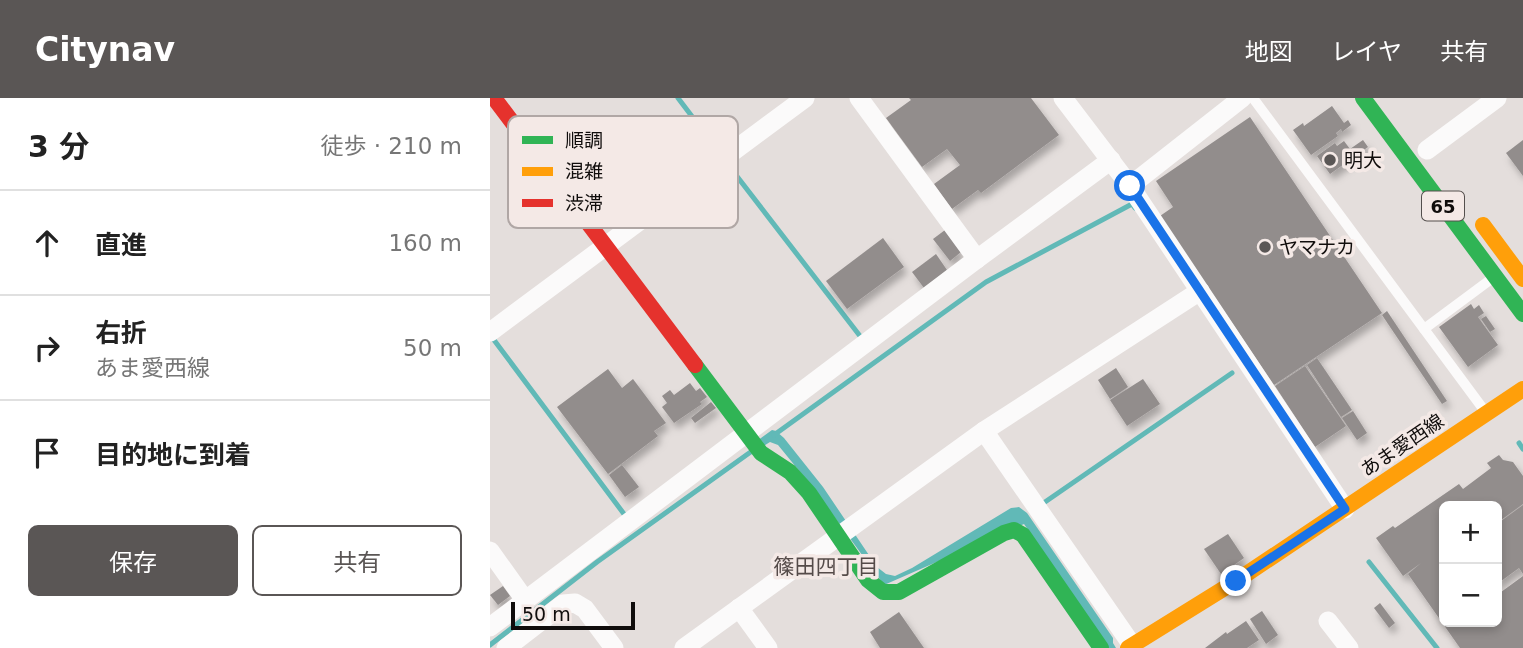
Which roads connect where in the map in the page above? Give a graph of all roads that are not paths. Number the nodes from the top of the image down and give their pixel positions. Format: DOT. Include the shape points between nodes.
graph roads {
  1 [pos="494,98"];
  2 [pos="805,98"];
  3 [pos="859,98"];
  4 [pos="1063,98"];
  5 [pos="1363,98"];
  6 [pos="1497,98"];
  7 [pos="1241,99"];
  8 [pos="508,117"];
  9 [pos="738,148"];
  10 [pos="1427,150"];
  11 [pos="1111,160"];
  12 [pos="1130,186"];
  13 [pos="1475,215"];
  14 [pos="592,228"];
  15 [pos="629,228"];
  16 [pos="605,246"];
  17 [pos="977,258"];
  18 [pos="1495,276"];
  19 [pos="1523,279"];
  20 [pos="1200,291"];
  21 [pos="1523,314"];
  22 [pos="1424,329"];
  23 [pos="490,332"];
  24 [pos="1523,389"];
  25 [pos="1486,414"];
  26 [pos="984,431"];
  27 [pos="752,442"];
  28 [pos="1345,509"];
  29 [pos="844,532"];
  30 [pos="490,551"];
  31 [pos="525,600"];
  32 [pos="739,608"];
  33 [pos="1328,621"];
  34 [pos="490,627"];
  35 [pos="1132,647"];
  36 [pos="506,648"];
  37 [pos="614,648"];
  38 [pos="684,648"];
  39 [pos="768,648"];
  40 [pos="1101,648"];
  41 [pos="1349,648"];
  1 -- 8 [label="street"];
  2 -- 9 [label="street"];
  3 -- 17 [label="street"];
  4 -- 11 [label="street"];
  5 -- 18 [label="street, 65"];
  6 -- 10 [label="street"];
  7 -- 12 [label="street"];
  7 -- 22 [label="lane"];
  11 -- 12 [label="street"];
  11 -- 17 [label="street"];
  12 -- 20 [label="street"];
  13 -- 19 [label="street, 65"];
  14 -- 16 [label="street"];
  15 -- 16 [label="street"];
  16 -- 23 [label="street"];
  16 -- 27 [label="street"];
  17 -- 27 [label="street"];
  18 -- 21 [label="street, 65"];
  18 -- 22 [label="lane"];
  20 -- 26 [label="street"];
  20 -- 28 [label="street"];
  22 -- 25 [label="lane"];
  24 -- 25 [label="street, あま愛西線"];
  25 -- 28 [label="street, あま愛西線"];
  26 -- 29 [label="street"];
  26 -- 35 [label="street"];
  27 -- 29 [label="street" via="790,472"];
  27 -- 31 [label="street"];
  28 -- 35 [label="street, あま愛西線"];
  29 -- 32 [label="street"];
  29 -- 40 [label="street" via="868,580 883,592 899,592 1014,530 1023,535"];
  30 -- 31 [label="street"];
  31 -- 34 [label="street"];
  32 -- 38 [label="street"];
  32 -- 39 [label="street"];
  33 -- 41 [label="street"];
  36 -- 37 [label="street" via="564,604 575,603 585,609"];
}
